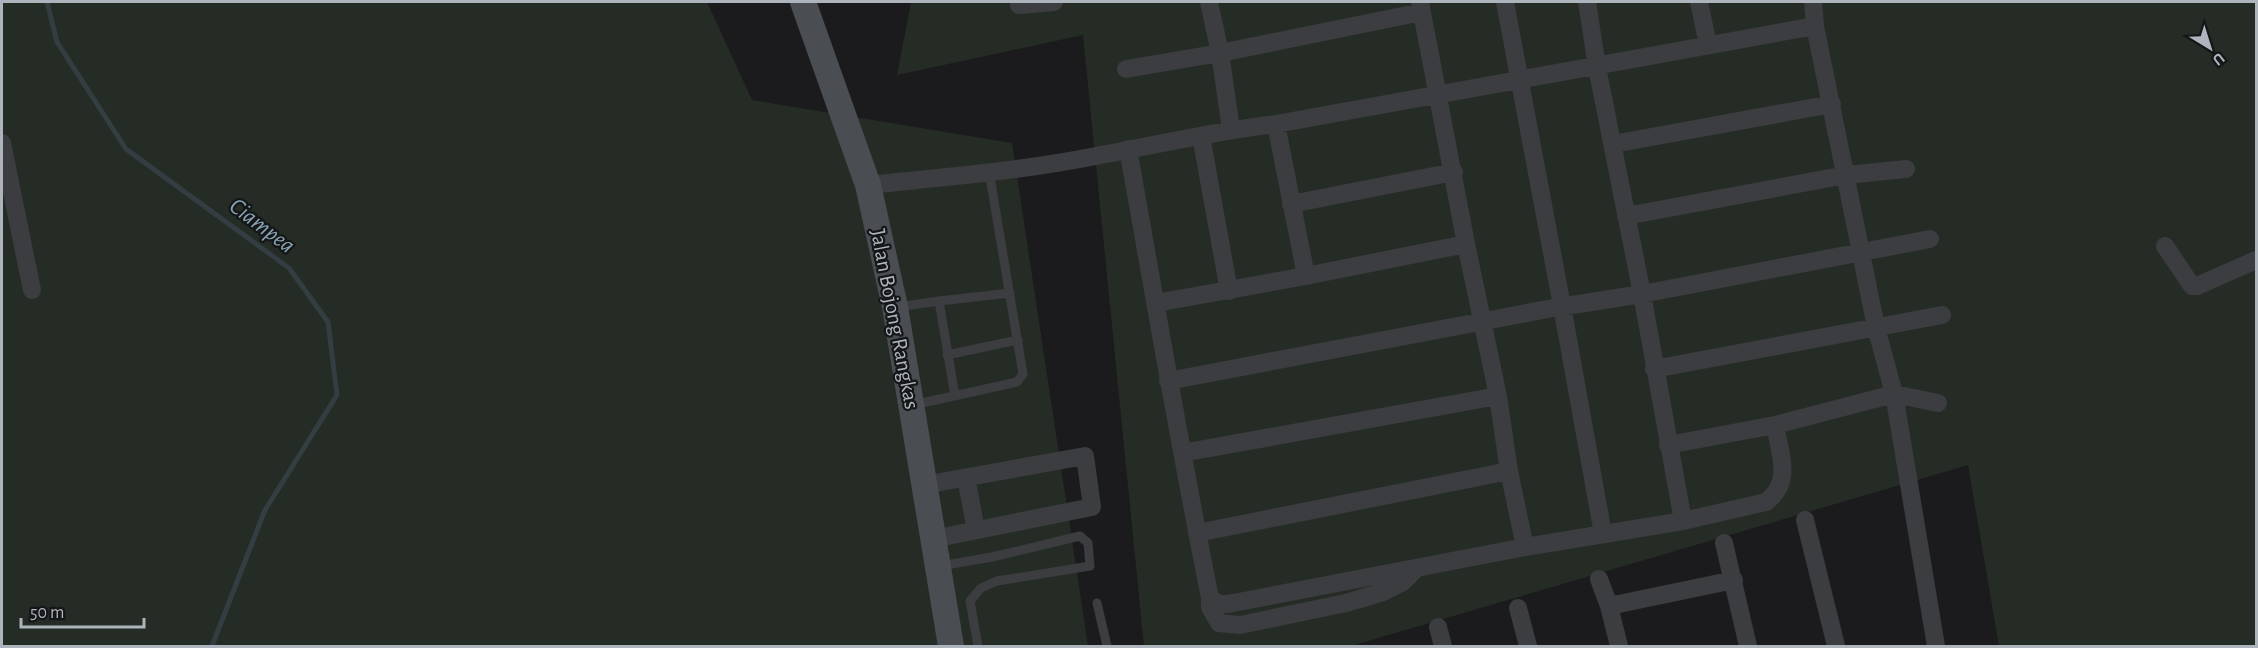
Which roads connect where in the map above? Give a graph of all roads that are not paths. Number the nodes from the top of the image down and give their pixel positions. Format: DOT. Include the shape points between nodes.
graph roads {
  1 [pos="802,2"];
  2 [pos="1054,2"];
  3 [pos="1209,2"];
  4 [pos="1505,2"];
  5 [pos="1587,2"];
  6 [pos="1700,2"];
  7 [pos="1813,2"];
  8 [pos="1019,5"];
  9 [pos="1421,7"];
  10 [pos="1815,26"];
  11 [pos="1708,45"];
  12 [pos="1220,53"];
  13 [pos="1597,67"];
  14 [pos="1126,69"];
  15 [pos="1520,79"];
  16 [pos="1437,93"];
  17 [pos="1832,104"];
  18 [pos="1276,124"];
  19 [pos="1231,129"];
  20 [pos="1201,136"];
  21 [pos="2,143"];
  22 [pos="1613,144"];
  23 [pos="1128,149"];
  24 [pos="1906,169"];
  25 [pos="989,171"];
  26 [pos="1454,171"];
  27 [pos="1846,175"];
  28 [pos="868,185"];
  29 [pos="1291,204"];
  30 [pos="1626,216"];
  31 [pos="1930,238"];
  32 [pos="1466,244"];
  33 [pos="2165,246"];
  34 [pos="1861,252"];
  35 [pos="2256,260"];
  36 [pos="1306,276"];
  37 [pos="33,290"];
  38 [pos="1229,291"];
  39 [pos="1010,293"];
  40 [pos="1642,294"];
  41 [pos="939,301"];
  42 [pos="1156,303"];
  43 [pos="1562,306"];
  44 [pos="895,307"];
  45 [pos="1942,315"];
  46 [pos="1482,321"];
  47 [pos="1876,327"];
  48 [pos="1018,340"];
  49 [pos="947,355"];
  50 [pos="1654,369"];
  51 [pos="1168,381"];
  52 [pos="1894,394"];
  53 [pos="955,396"];
  54 [pos="1498,396"];
  55 [pos="1938,403"];
  56 [pos="911,405"];
  57 [pos="1775,425"];
  58 [pos="1668,445"];
  59 [pos="1182,453"];
  60 [pos="1509,471"];
  61 [pos="966,477"];
  62 [pos="924,485"];
  63 [pos="1683,520"];
  64 [pos="1805,520"];
  65 [pos="976,530"];
  66 [pos="1197,533"];
  67 [pos="1603,534"];
  68 [pos="933,539"];
  69 [pos="1724,543"];
  70 [pos="1525,547"];
  71 [pos="938,566"];
  72 [pos="1599,579"];
  73 [pos="1734,580"];
  74 [pos="1097,603"];
  75 [pos="1609,606"];
  76 [pos="1518,608"];
  77 [pos="1438,627"];
  78 [pos="951,646"];
  79 [pos="978,646"];
  80 [pos="1107,646"];
  81 [pos="1443,646"];
  82 [pos="1528,646"];
  83 [pos="1619,646"];
  84 [pos="1747,646"];
  85 [pos="1836,646"];
  86 [pos="1936,646"];
  1 -- 28 [label="main road, Jalan Bojong Rangkas"];
  2 -- 8 [label="street"];
  3 -- 12 [label="street"];
  4 -- 15 [label="street"];
  5 -- 13 [label="street"];
  6 -- 11 [label="street"];
  7 -- 10 [label="street"];
  9 -- 12 [label="street"];
  9 -- 16 [label="street"];
  10 -- 11 [label="street"];
  10 -- 17 [label="street"];
  11 -- 13 [label="street"];
  12 -- 14 [label="street"];
  12 -- 19 [label="street"];
  13 -- 15 [label="street"];
  13 -- 22 [label="street"];
  15 -- 16 [label="street"];
  15 -- 43 [label="street"];
  16 -- 18 [label="street"];
  16 -- 26 [label="street"];
  17 -- 22 [label="street"];
  17 -- 27 [label="street"];
  18 -- 19 [label="street"];
  18 -- 29 [label="street"];
  19 -- 20 [label="street"];
  20 -- 23 [label="street"];
  20 -- 38 [label="street"];
  21 -- 37 [label="street"];
  22 -- 30 [label="street"];
  23 -- 25 [label="street"];
  23 -- 42 [label="street"];
  24 -- 27 [label="street"];
  25 -- 28 [label="street"];
  25 -- 39 [label="lane"];
  26 -- 29 [label="street"];
  26 -- 32 [label="street"];
  27 -- 30 [label="street"];
  27 -- 34 [label="street"];
  28 -- 44 [label="main road, Jalan Bojong Rangkas"];
  29 -- 36 [label="street"];
  30 -- 40 [label="street"];
  31 -- 34 [label="street"];
  32 -- 36 [label="street"];
  32 -- 46 [label="street"];
  33 -- 35 [label="street" via="2192,285 2197,286"];
  34 -- 40 [label="street"];
  34 -- 47 [label="street"];
  36 -- 38 [label="street"];
  38 -- 42 [label="street"];
  39 -- 41 [label="lane"];
  39 -- 48 [label="lane"];
  40 -- 43 [label="street"];
  40 -- 50 [label="street"];
  41 -- 44 [label="lane"];
  41 -- 49 [label="lane"];
  42 -- 51 [label="street"];
  43 -- 46 [label="street"];
  43 -- 67 [label="street"];
  44 -- 56 [label="main road, Jalan Bojong Rangkas"];
  45 -- 47 [label="street"];
  46 -- 51 [label="street"];
  46 -- 54 [label="street"];
  47 -- 50 [label="street"];
  47 -- 52 [label="street"];
  48 -- 49 [label="lane"];
  48 -- 53 [label="lane" via="1023,374 1017,382"];
  49 -- 53 [label="lane"];
  50 -- 58 [label="street"];
  51 -- 59 [label="street"];
  52 -- 55 [label="street"];
  52 -- 57 [label="street"];
  52 -- 86 [label="street"];
  53 -- 56 [label="lane"];
  54 -- 59 [label="street"];
  54 -- 60 [label="street"];
  56 -- 62 [label="main road, Jalan Bojong Rangkas"];
  57 -- 58 [label="street"];
  57 -- 63 [label="street" via="1782,471 1782,484 1776,494 1766,502"];
  58 -- 63 [label="street"];
  59 -- 66 [label="street"];
  60 -- 66 [label="street"];
  60 -- 70 [label="street"];
  61 -- 62 [label="street"];
  61 -- 65 [label="street"];
  61 -- 65 [label="street" via="1085,456 1092,507"];
  62 -- 68 [label="main road, Jalan Bojong Rangkas"];
  63 -- 67 [label="street"];
  64 -- 85 [label="street"];
  65 -- 68 [label="street"];
  66 -- 70 [label="street" via="1210,598 1219,604"];
  67 -- 70 [label="street"];
  68 -- 71 [label="main road, Jalan Bojong Rangkas"];
  69 -- 73 [label="street"];
  71 -- 78 [label="main road, Jalan Bojong Rangkas"];
  71 -- 79 [label="lane" via="1080,536 1088,543 1090,566 981,588 970,601"];
  72 -- 75 [label="street"];
  73 -- 75 [label="street"];
  73 -- 84 [label="street"];
  74 -- 80 [label="lane"];
  75 -- 83 [label="street"];
  76 -- 82 [label="street"];
  77 -- 81 [label="street"];
}
